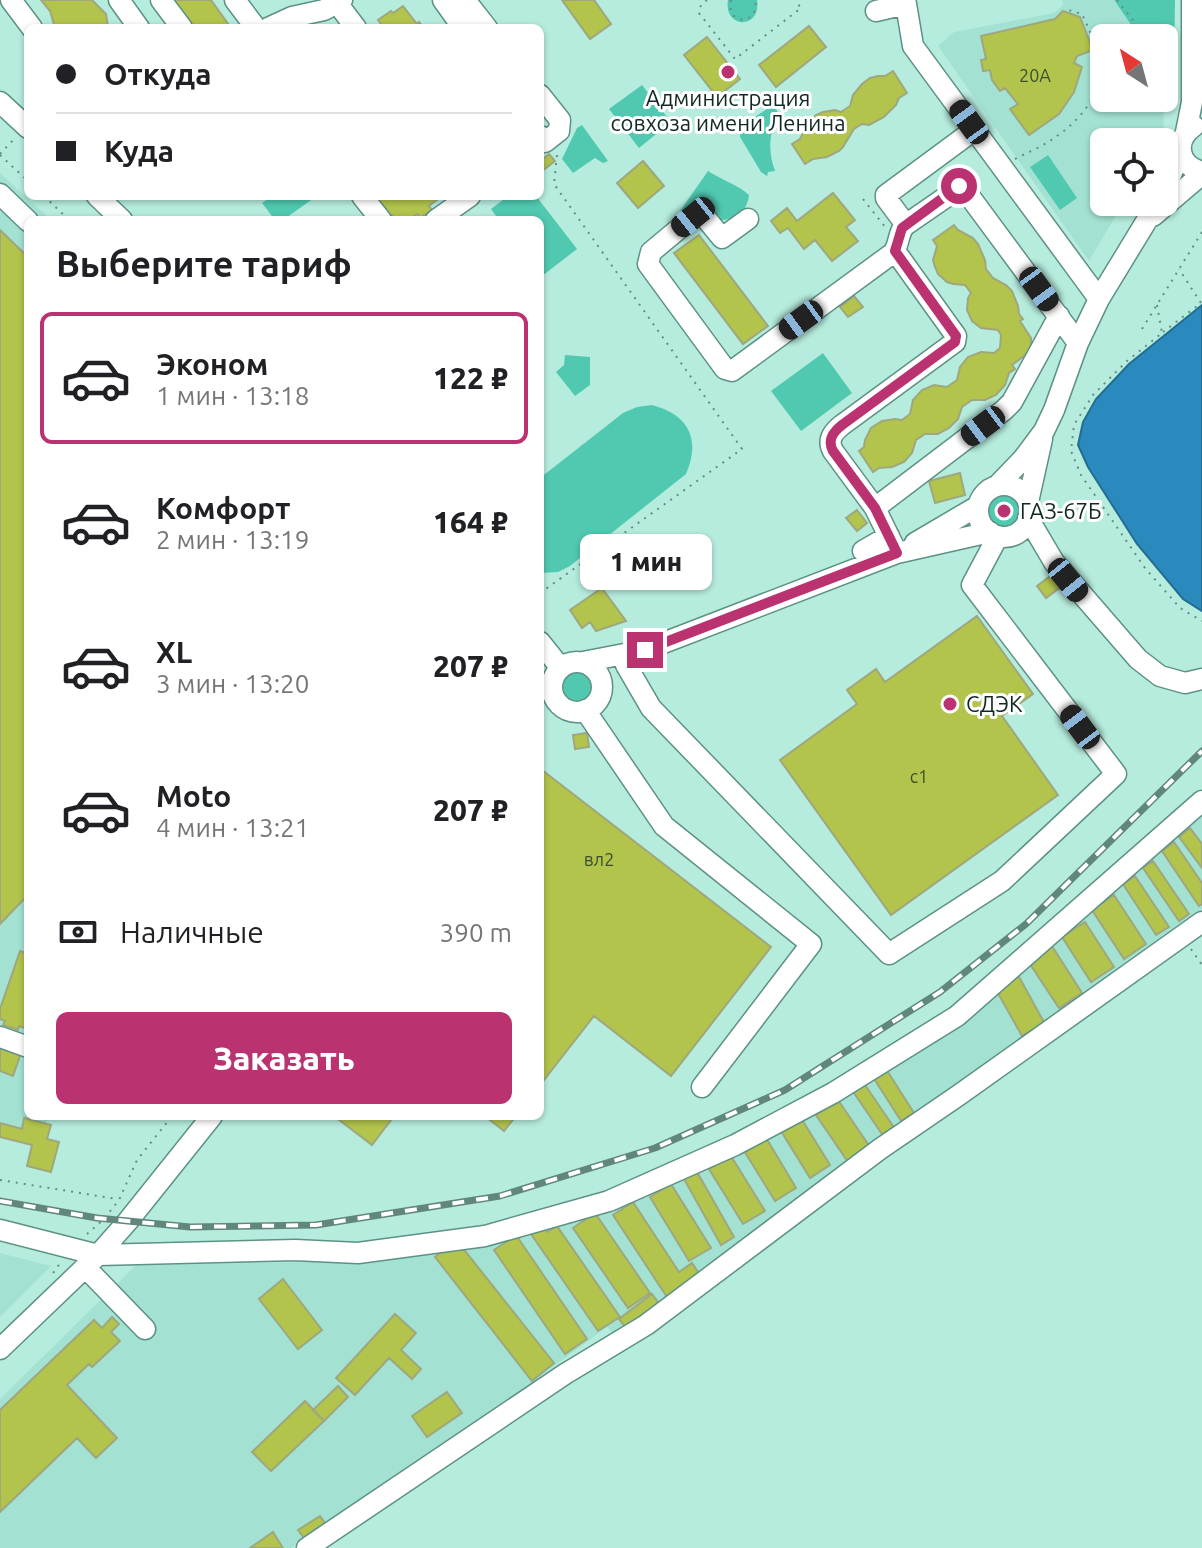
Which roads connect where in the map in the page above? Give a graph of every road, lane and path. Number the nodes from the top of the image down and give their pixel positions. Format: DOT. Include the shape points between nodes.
graph roads {
  1 [pos="11,0"];
  2 [pos="119,0"];
  3 [pos="161,0"];
  4 [pos="235,0"];
  5 [pos="443,0"];
  6 [pos="465,0"];
  7 [pos="707,0"];
  8 [pos="731,0"];
  9 [pos="755,0"];
  10 [pos="795,0"];
  11 [pos="1117,0"];
  12 [pos="1192,0"];
  13 [pos="340,2"];
  14 [pos="906,2"];
  15 [pos="1065,9"];
  16 [pos="876,11"];
  17 [pos="29,24"];
  18 [pos="136,24"];
  19 [pos="179,24"];
  20 [pos="253,24"];
  21 [pos="277,24"];
  22 [pos="354,24"];
  23 [pos="460,24"];
  24 [pos="484,24"];
  25 [pos="1136,24"];
  26 [pos="544,100"];
  27 [pos="0,102"];
  28 [pos="1197,106"];
  29 [pos="24,124"];
  30 [pos="974,130"];
  31 [pos="1190,135"];
  32 [pos="546,139"];
  33 [pos="0,155"];
  34 [pos="1178,161"];
  35 [pos="1008,164"];
  36 [pos="1202,173"];
  37 [pos="24,177"];
  38 [pos="1178,192"];
  39 [pos="0,194"];
  40 [pos="48,200"];
  41 [pos="101,200"];
  42 [pos="365,200"];
  43 [pos="464,200"];
  44 [pos="65,216"];
  45 [pos="118,216"];
  46 [pos="378,216"];
  47 [pos="442,216"];
  48 [pos="1150,216"];
  49 [pos="24,217"];
  50 [pos="748,219"];
  51 [pos="906,225"];
  52 [pos="1202,232"];
  53 [pos="895,251"];
  54 [pos="1179,269"];
  55 [pos="1099,299"];
  56 [pos="1201,303"];
  57 [pos="1157,305"];
  58 [pos="1059,316"];
  59 [pos="1142,329"];
  60 [pos="1162,333"];
  61 [pos="1078,343"];
  62 [pos="1044,431"];
  63 [pos="998,485"];
  64 [pos="978,506"];
  65 [pos="875,508"];
  66 [pos="1028,510"];
  67 [pos="998,535"];
  68 [pos="893,545"];
  69 [pos="863,551"];
  70 [pos="1054,562"];
  71 [pos="544,590"];
  72 [pos="1202,621"];
  73 [pos="544,647"];
  74 [pos="645,650"];
  75 [pos="583,662"];
  76 [pos="626,665"];
  77 [pos="559,670"];
  78 [pos="1202,679"];
  79 [pos="601,694"];
  80 [pos="547,704"];
  81 [pos="585,710"];
  82 [pos="1202,801"];
  83 [pos="1202,922"];
  84 [pos="0,1037"];
  85 [pos="24,1046"];
  86 [pos="702,1087"];
  87 [pos="169,1120"];
  88 [pos="209,1120"];
  89 [pos="0,1180"];
  90 [pos="119,1200"];
  91 [pos="0,1230"];
  92 [pos="71,1248"];
  93 [pos="92,1261"];
  94 [pos="44,1282"];
  95 [pos="145,1329"];
  96 [pos="0,1349"];
  97 [pos="307,1548"];
  1 -- 17 [label="street"];
  2 -- 18 [label="street"];
  3 -- 19 [label="street"];
  4 -- 20 [label="street"];
  5 -- 23 [label="street"];
  6 -- 24 [label="street"];
  7 -- 10 [label="path" via="699,13 735,59 801,8"];
  8 -- 9 [label="path" via="731,13 743,20 755,13"];
  11 -- 25 [label="path"];
  12 -- 28 [label="street"];
  13 -- 21 [label="street"];
  13 -- 22 [label="street"];
  14 -- 16 [label="street"];
  14 -- 30 [label="street" via="913,46"];
  15 -- 35 [label="path" via="1082,14 1097,52 1100,78 1078,120"];
  26 -- 32 [label="street" via="560,120"];
  27 -- 29 [label="street"];
  28 -- 31 [label="street"];
  30 -- 51 [label="street" via="886,195"];
  30 -- 55 [label="street"];
  31 -- 34 [label="street"];
  31 -- 36 [label="street" via="1186,163"];
  32 -- 71 [label="path" via="554,184 742,449"];
  33 -- 37 [label="path"];
  36 -- 38 [label="street"];
  39 -- 49 [label="street"];
  40 -- 44 [label="path"];
  41 -- 45 [label="street"];
  42 -- 46 [label="street"];
  43 -- 47 [label="street"];
  48 -- 55 [label="street"];
  50 -- 53 [label="street" via="722,238 704,216 693,217 651,252 648,264 728,371"];
  51 -- 53 [label="street"];
  51 -- 58 [label="street" via="964,187"];
  52 -- 54 [label="path"];
  53 -- 65 [label="street" via="957,339 842,425 831,439 833,451"];
  54 -- 56 [label="path"];
  54 -- 57 [label="path"];
  55 -- 61 [label="street"];
  56 -- 60 [label="path"];
  57 -- 59 [label="path"];
  57 -- 60 [label="path"];
  58 -- 61 [label="street"];
  58 -- 65 [label="street" via="1004,410"];
  60 -- 72 [label="path" via="1093,395 1074,425 1071,451 1081,475 1145,568 1180,608"];
  61 -- 62 [label="street"];
  62 -- 63 [label="street"];
  62 -- 66 [label="street"];
  63 -- 64 [label="street" via="981,497"];
  63 -- 66 [label="street" via="1022,492"];
  64 -- 67 [label="street" via="980,522"];
  64 -- 68 [label="street"];
  65 -- 68 [label="street"];
  66 -- 67 [label="street" via="1021,530"];
  66 -- 70 [label="street"];
  67 -- 68 [label="street"];
  67 -- 70 [label="street"];
  67 -- 76 [label="street" via="972,585 1116,774 1002,881 889,954 651,708"];
  68 -- 69 [label="street"];
  68 -- 74 [label="street"];
  70 -- 78 [label="street" via="1138,659 1160,676 1185,683"];
  73 -- 77 [label="street"];
  74 -- 75 [label="street"];
  74 -- 76 [label="street"];
  75 -- 77 [label="street"];
  75 -- 79 [label="street" via="600,677"];
  76 -- 79 [label="street"];
  77 -- 80 [label="street"];
  79 -- 81 [label="street"];
  80 -- 81 [label="street"];
  81 -- 86 [label="street" via="664,826 811,944"];
  82 -- 93 [label="street" via="957,1016 805,1108 609,1201 485,1236 358,1253 295,1250"];
  83 -- 97 [label="street" via="880,1149 646,1325"];
  84 -- 85 [label="street"];
  87 -- 90 [label="path" via="137,1160"];
  88 -- 93 [label="street"];
  89 -- 90 [label="path"];
  90 -- 92 [label="path"];
  91 -- 92 [label="street"];
  92 -- 93 [label="street"];
  92 -- 94 [label="path"];
  93 -- 95 [label="street"];
  93 -- 96 [label="street"];
}
